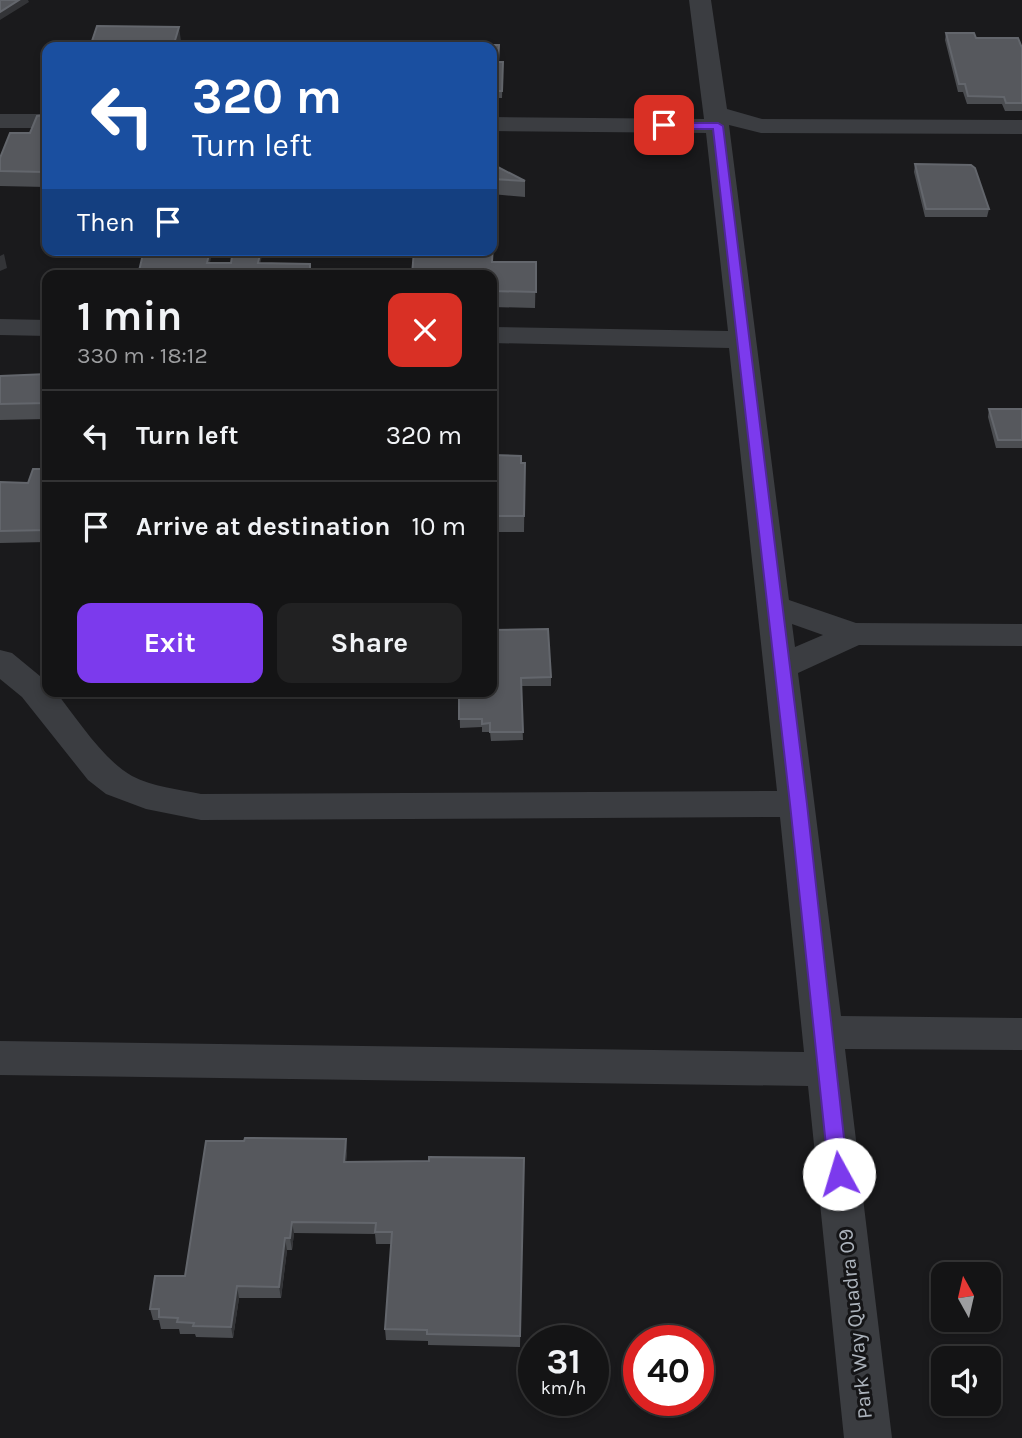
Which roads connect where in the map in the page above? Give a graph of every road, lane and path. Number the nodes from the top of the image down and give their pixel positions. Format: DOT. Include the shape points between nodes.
graph roads {
  1 [pos="700,0"];
  2 [pos="0,121"];
  3 [pos="42,121"];
  4 [pos="497,124"];
  5 [pos="718,127"];
  6 [pos="1022,127"];
  7 [pos="0,327"];
  8 [pos="42,328"];
  9 [pos="497,335"];
  10 [pos="744,340"];
  11 [pos="774,606"];
  12 [pos="854,634"];
  13 [pos="1022,635"];
  14 [pos="0,661"];
  15 [pos="781,667"];
  16 [pos="798,804"];
  17 [pos="1022,1034"];
  18 [pos="824,1050"];
  19 [pos="0,1058"];
  20 [pos="868,1438"];
  1 -- 5 [label="street, Park Way Quadra 09"];
  2 -- 3 [label="street"];
  4 -- 5 [label="street"];
  5 -- 6 [label="street"];
  5 -- 10 [label="street, Park Way Quadra 09"];
  7 -- 8 [label="street"];
  9 -- 10 [label="street"];
  10 -- 11 [label="street, Park Way Quadra 09"];
  11 -- 12 [label="street"];
  11 -- 15 [label="street, Park Way Quadra 09"];
  12 -- 13 [label="street"];
  12 -- 15 [label="street"];
  14 -- 16 [label="street" via="34,689 101,771 119,785 168,802 201,807"];
  15 -- 16 [label="street, Park Way Quadra 09"];
  16 -- 18 [label="street, Park Way Quadra 09"];
  17 -- 18 [label="street"];
  18 -- 19 [label="street"];
  18 -- 20 [label="street, Park Way Quadra 09"];
}
